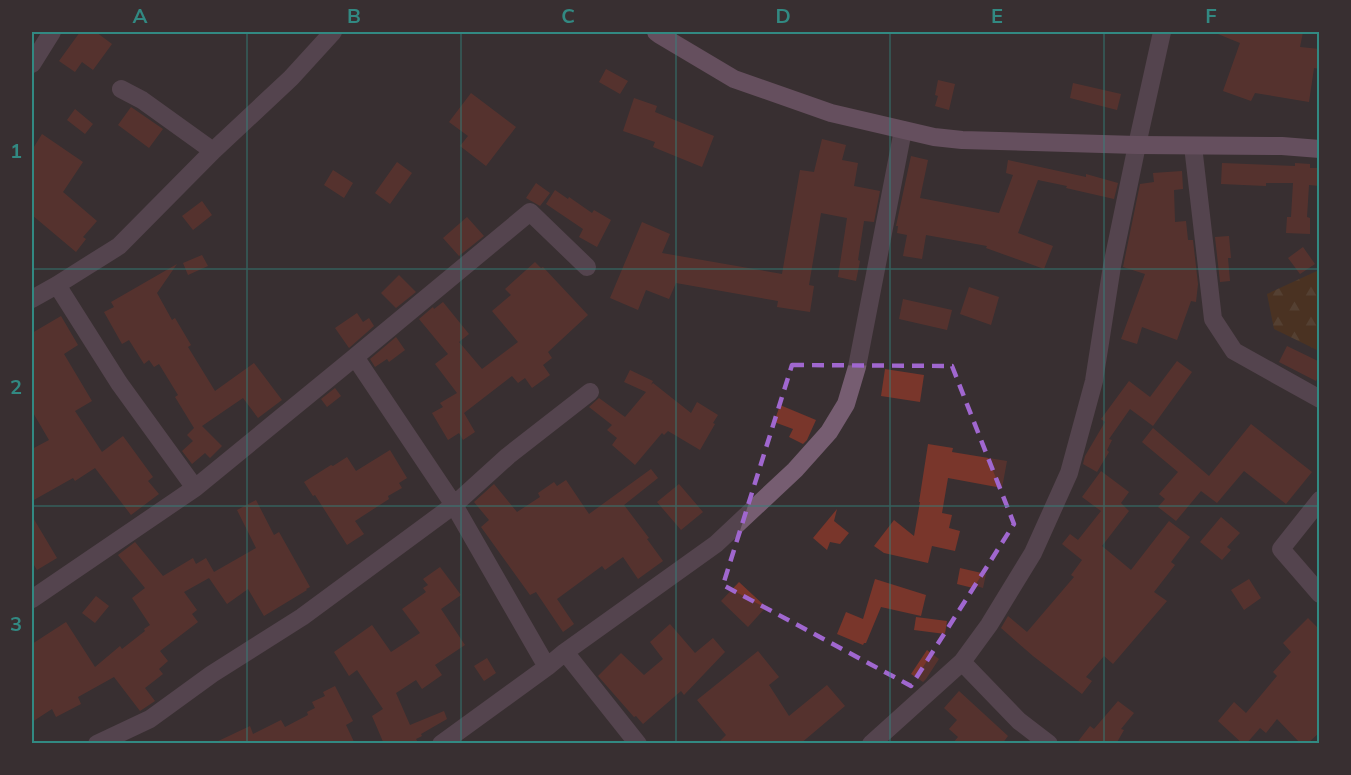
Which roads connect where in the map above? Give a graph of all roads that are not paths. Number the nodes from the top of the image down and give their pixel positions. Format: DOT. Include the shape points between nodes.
graph roads {
  1 [pos="52,32"];
  2 [pos="333,32"];
  3 [pos="656,32"];
  4 [pos="1162,32"];
  5 [pos="32,64"];
  6 [pos="121,89"];
  7 [pos="903,130"];
  8 [pos="1137,145"];
  9 [pos="1193,146"];
  10 [pos="1320,148"];
  11 [pos="213,151"];
  12 [pos="587,267"];
  13 [pos="57,285"];
  14 [pos="32,299"];
  15 [pos="355,357"];
  16 [pos="590,392"];
  17 [pos="1320,399"];
  18 [pos="195,488"];
  19 [pos="1320,500"];
  20 [pos="454,505"];
  21 [pos="33,594"];
  22 [pos="1320,594"];
  23 [pos="565,652"];
  24 [pos="962,662"];
  25 [pos="547,667"];
  26 [pos="97,744"];
  27 [pos="441,744"];
  28 [pos="638,744"];
  29 [pos="871,744"];
  30 [pos="1049,744"];
  1 -- 5 [label="street"];
  2 -- 11 [label="street" via="291,78"];
  3 -- 7 [label="main road" via="734,79 831,113"];
  4 -- 8 [label="street"];
  6 -- 11 [label="street"];
  7 -- 8 [label="main road" via="962,140"];
  7 -- 23 [label="street" via="856,367 846,404 829,432 795,470 716,544"];
  8 -- 9 [label="main road"];
  8 -- 24 [label="street" via="1094,381 1069,473 1033,553"];
  9 -- 10 [label="main road"];
  9 -- 17 [label="street" via="1213,319 1234,351"];
  11 -- 13 [label="street" via="119,246"];
  12 -- 15 [label="street" via="530,212"];
  13 -- 14 [label="street"];
  13 -- 18 [label="street" via="119,383"];
  15 -- 18 [label="street"];
  15 -- 20 [label="street"];
  16 -- 20 [label="street" via="508,456"];
  18 -- 21 [label="street"];
  19 -- 22 [label="street" via="1281,549"];
  20 -- 25 [label="street"];
  20 -- 26 [label="street" via="302,617 150,719"];
  23 -- 25 [label="street"];
  23 -- 28 [label="street"];
  24 -- 29 [label="street"];
  24 -- 30 [label="street" via="1019,721"];
  25 -- 27 [label="street"];
}
